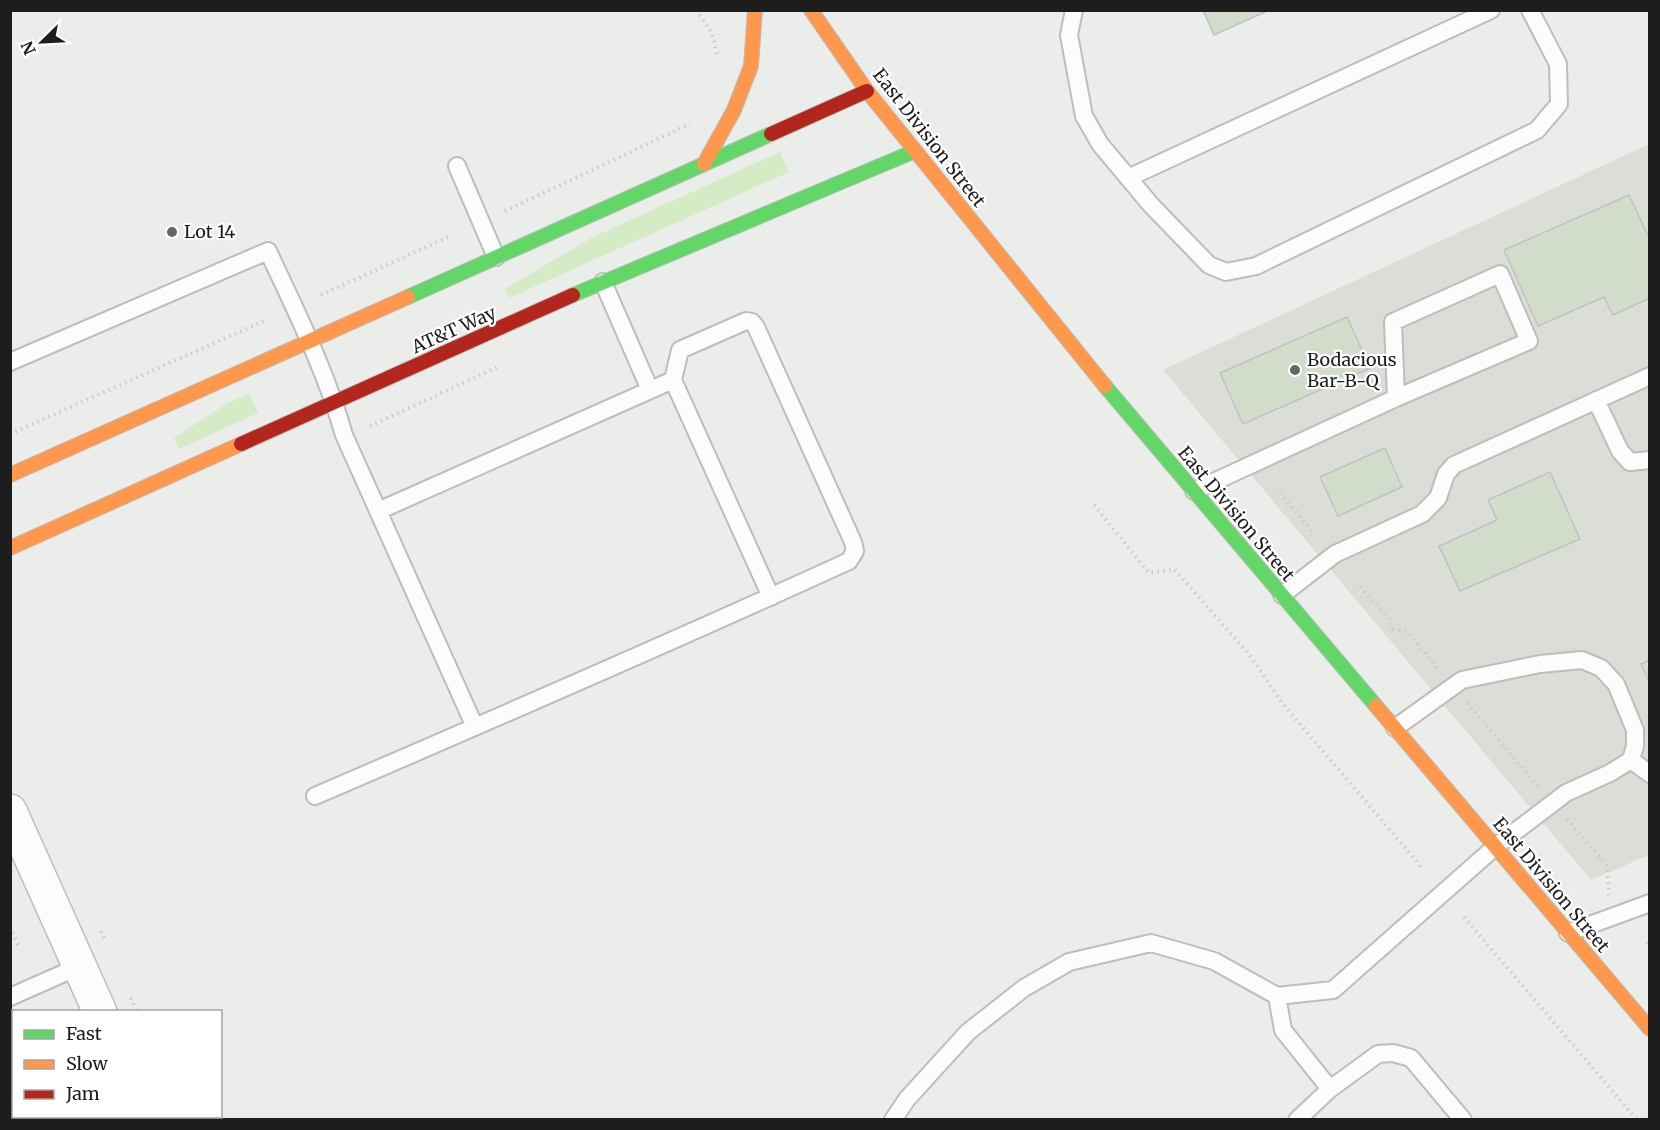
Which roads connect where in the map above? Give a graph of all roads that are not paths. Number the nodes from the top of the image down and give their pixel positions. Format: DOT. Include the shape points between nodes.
graph roads {
  1 [pos="754,10"];
  2 [pos="811,10"];
  3 [pos="1074,10"];
  4 [pos="1491,10"];
  5 [pos="1530,10"];
  6 [pos="867,91"];
  7 [pos="915,151"];
  8 [pos="704,164"];
  9 [pos="457,166"];
  10 [pos="1128,178"];
  11 [pos="496,257"];
  12 [pos="603,282"];
  13 [pos="309,341"];
  14 [pos="10,362"];
  15 [pos="1650,376"];
  16 [pos="673,380"];
  17 [pos="651,390"];
  18 [pos="1396,398"];
  19 [pos="1596,400"];
  20 [pos="335,403"];
  21 [pos="1650,460"];
  22 [pos="10,475"];
  23 [pos="1194,491"];
  24 [pos="378,511"];
  25 [pos="10,548"];
  26 [pos="1282,595"];
  27 [pos="771,597"];
  28 [pos="475,727"];
  29 [pos="1395,729"];
  30 [pos="1631,760"];
  31 [pos="1650,774"];
  32 [pos="315,796"];
  33 [pos="10,811"];
  34 [pos="1495,847"];
  35 [pos="1650,903"];
  36 [pos="1568,933"];
  37 [pos="80,966"];
  38 [pos="1277,996"];
  39 [pos="10,997"];
  40 [pos="100,1010"];
  41 [pos="1650,1029"];
  42 [pos="1330,1089"];
  43 [pos="893,1119"];
  44 [pos="1297,1119"];
  45 [pos="1463,1119"];
  1 -- 8 [label="main road" via="751,66 734,110"];
  2 -- 6 [label="main road, East Division Street"];
  3 -- 10 [label="lane" via="1069,35 1084,116 1100,144"];
  4 -- 10 [label="lane"];
  5 -- 10 [label="lane" via="1558,64 1559,104 1537,130 1256,266 1226,272 1209,265"];
  6 -- 7 [label="main road, East Division Street"];
  6 -- 8 [label="main road"];
  7 -- 12 [label="main road, AT&T Way"];
  7 -- 23 [label="main road, East Division Street" via="1074,350"];
  8 -- 11 [label="main road"];
  9 -- 11 [label="lane"];
  11 -- 13 [label="main road"];
  12 -- 17 [label="lane"];
  12 -- 20 [label="main road, AT&T Way"];
  13 -- 14 [label="lane" via="268,251"];
  13 -- 20 [label="lane"];
  13 -- 22 [label="main road"];
  15 -- 19 [label="lane"];
  16 -- 17 [label="lane"];
  16 -- 27 [label="lane"];
  16 -- 27 [label="lane" via="680,350 746,321 756,327 855,546 849,561"];
  17 -- 24 [label="lane"];
  18 -- 18 [label="lane" via="1529,341 1500,274 1393,322"];
  18 -- 23 [label="lane"];
  19 -- 21 [label="lane" via="1620,451 1630,462"];
  19 -- 26 [label="lane" via="1454,465 1446,474 1438,498 1422,514 1335,554"];
  20 -- 24 [label="lane" via="344,435"];
  20 -- 25 [label="main road, AT&T Way"];
  23 -- 26 [label="main road, East Division Street"];
  24 -- 28 [label="lane"];
  26 -- 29 [label="main road, East Division Street"];
  27 -- 28 [label="lane"];
  28 -- 32 [label="lane"];
  29 -- 30 [label="lane" via="1462,680 1582,660 1601,668 1616,684 1635,730"];
  29 -- 34 [label="main road, East Division Street"];
  30 -- 31 [label="lane"];
  30 -- 34 [label="lane" via="1566,793"];
  33 -- 37 [label="street"];
  34 -- 36 [label="main road, East Division Street"];
  34 -- 38 [label="lane" via="1333,990"];
  35 -- 36 [label="lane"];
  36 -- 41 [label="main road, East Division Street"];
  37 -- 39 [label="lane"];
  37 -- 40 [label="street"];
  38 -- 42 [label="lane" via="1283,1030"];
  38 -- 43 [label="lane" via="1214,961 1151,943 1069,962 1024,987 968,1032"];
  42 -- 44 [label="lane"];
  42 -- 45 [label="lane" via="1378,1054 1393,1053 1411,1058"];
}
